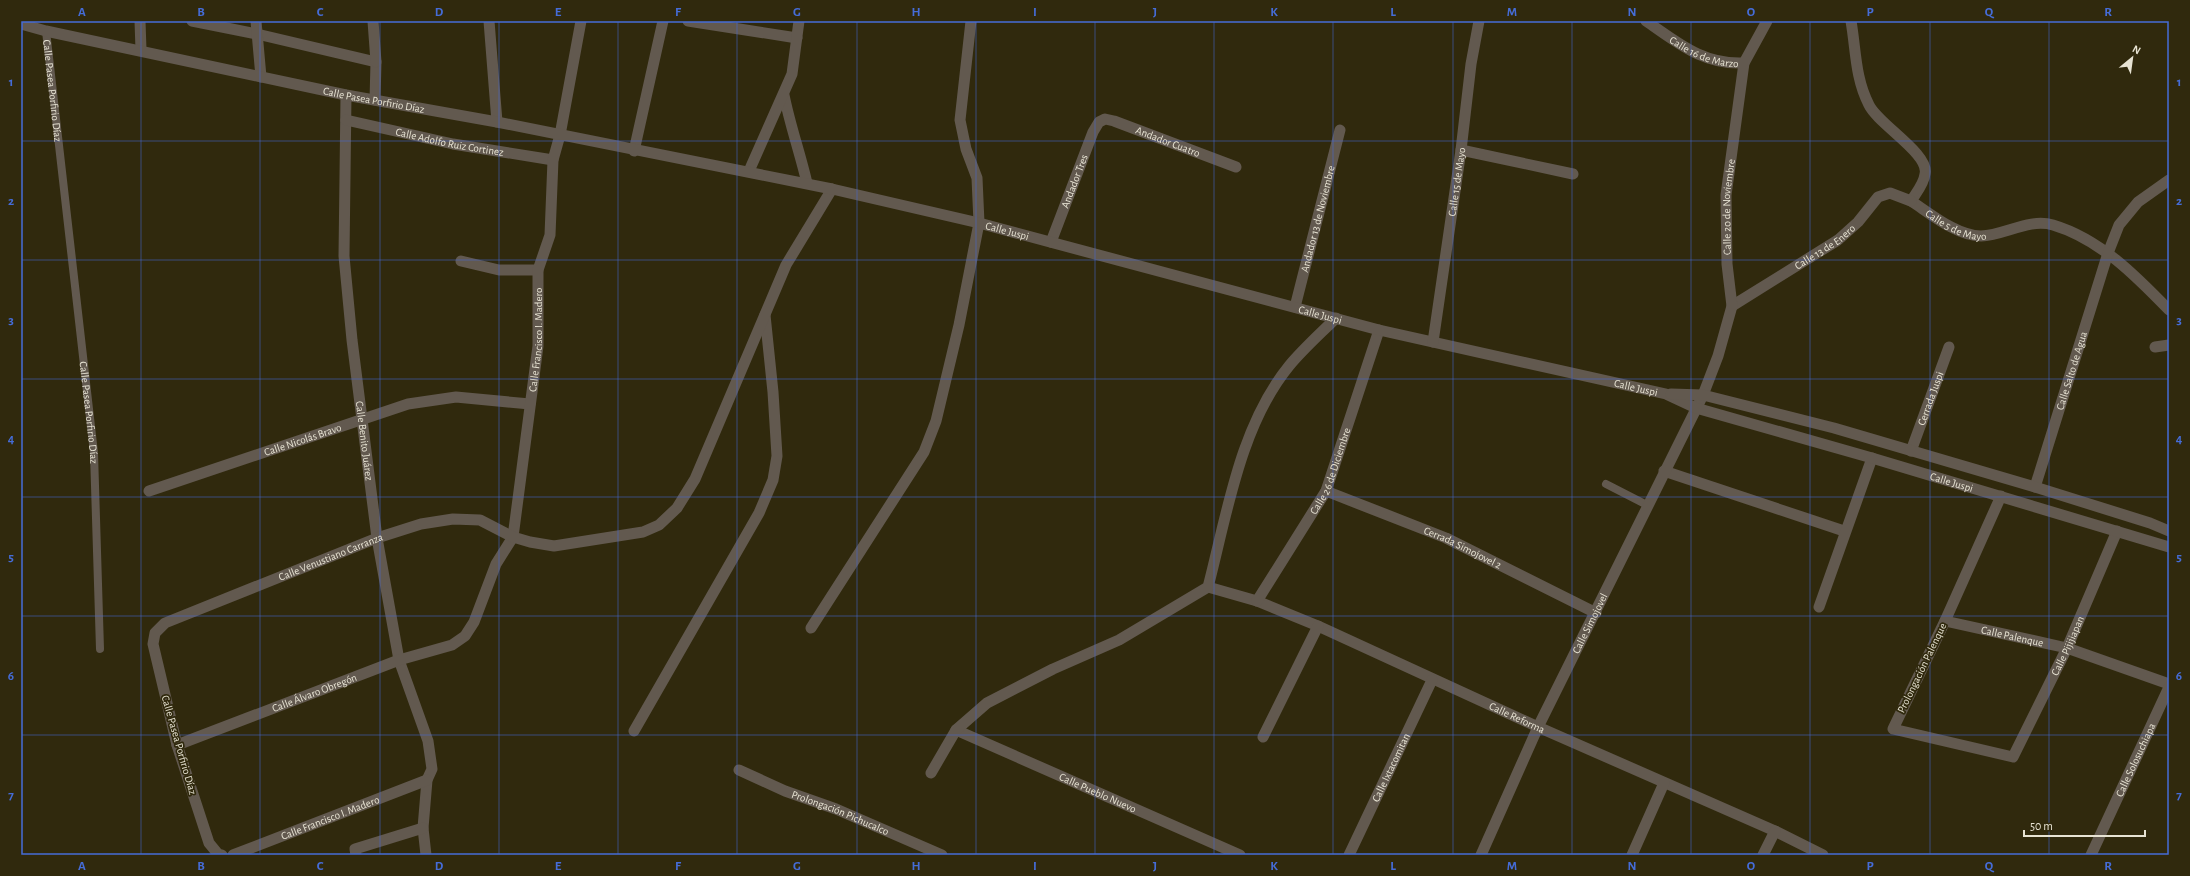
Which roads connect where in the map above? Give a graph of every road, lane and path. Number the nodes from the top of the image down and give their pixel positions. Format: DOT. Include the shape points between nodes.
graph roads {
  1 [pos="140,21"];
  2 [pos="192,21"];
  3 [pos="256,21"];
  4 [pos="373,21"];
  5 [pos="489,21"];
  6 [pos="581,21"];
  7 [pos="663,21"];
  8 [pos="688,21"];
  9 [pos="799,21"];
  10 [pos="971,21"];
  11 [pos="1479,21"];
  12 [pos="1646,21"];
  13 [pos="1767,21"];
  14 [pos="1851,21"];
  15 [pos="21,24"];
  16 [pos="46,31"];
  17 [pos="257,34"];
  18 [pos="797,38"];
  19 [pos="141,50"];
  20 [pos="376,62"];
  21 [pos="1744,63"];
  22 [pos="261,77"];
  23 [pos="346,95"];
  24 [pos="784,95"];
  25 [pos="375,100"];
  26 [pos="346,120"];
  27 [pos="497,122"];
  28 [pos="1099,122"];
  29 [pos="1340,130"];
  30 [pos="560,135"];
  31 [pos="634,150"];
  32 [pos="1461,150"];
  33 [pos="553,160"];
  34 [pos="1236,166"];
  35 [pos="748,171"];
  36 [pos="1573,174"];
  37 [pos="2169,180"];
  38 [pos="807,183"];
  39 [pos="832,188"];
  40 [pos="1911,202"];
  41 [pos="979,223"];
  42 [pos="1051,242"];
  43 [pos="2108,254"];
  44 [pos="461,261"];
  45 [pos="538,270"];
  46 [pos="1732,306"];
  47 [pos="1295,307"];
  48 [pos="2169,310"];
  49 [pos="765,312"];
  50 [pos="1336,318"];
  51 [pos="1379,330"];
  52 [pos="1433,342"];
  53 [pos="2169,345"];
  54 [pos="1949,347"];
  55 [pos="2155,347"];
  56 [pos="1666,394"];
  57 [pos="1703,395"];
  58 [pos="530,404"];
  59 [pos="1696,408"];
  60 [pos="362,420"];
  61 [pos="1911,451"];
  62 [pos="1872,458"];
  63 [pos="1664,471"];
  64 [pos="1606,484"];
  65 [pos="2035,487"];
  66 [pos="149,492"];
  67 [pos="1326,492"];
  68 [pos="2001,496"];
  69 [pos="1647,506"];
  70 [pos="1844,531"];
  71 [pos="2117,531"];
  72 [pos="2169,531"];
  73 [pos="513,537"];
  74 [pos="377,538"];
  75 [pos="2169,547"];
  76 [pos="1208,587"];
  77 [pos="1257,601"];
  78 [pos="1819,607"];
  79 [pos="1596,613"];
  80 [pos="1945,621"];
  81 [pos="1318,626"];
  82 [pos="812,628"];
  83 [pos="155,633"];
  84 [pos="452,644"];
  85 [pos="2066,648"];
  86 [pos="100,649"];
  87 [pos="400,660"];
  88 [pos="1432,680"];
  89 [pos="2169,685"];
  90 [pos="1538,727"];
  91 [pos="956,730"];
  92 [pos="634,731"];
  93 [pos="1263,737"];
  94 [pos="177,745"];
  95 [pos="2013,757"];
  96 [pos="739,770"];
  97 [pos="931,773"];
  98 [pos="427,780"];
  99 [pos="1664,783"];
  100 [pos="423,828"];
  101 [pos="1775,831"];
  102 [pos="220,854"];
  103 [pos="233,855"];
  104 [pos="356,855"];
  105 [pos="426,855"];
  106 [pos="942,855"];
  107 [pos="1240,855"];
  108 [pos="1349,855"];
  109 [pos="1481,855"];
  110 [pos="1632,855"];
  111 [pos="1763,855"];
  112 [pos="1824,855"];
  113 [pos="2091,855"];
  1 -- 19 [label="street"];
  2 -- 17 [label="street"];
  3 -- 17 [label="street"];
  4 -- 20 [label="street"];
  5 -- 27 [label="street"];
  6 -- 30 [label="street, Calle Francisco I. Madero"];
  7 -- 31 [label="street"];
  8 -- 18 [label="street"];
  9 -- 18 [label="street"];
  10 -- 41 [label="street" via="960,120 966,149 977,178"];
  11 -- 32 [label="street, Calle 15 de Mayo"];
  12 -- 21 [label="street, Calle 16 de Marzo" via="1697,55 1733,64"];
  13 -- 21 [label="street, Calle 20 de Noviembre"];
  14 -- 40 [label="street, Calle 5 de Mayo" via="1858,77 1869,105 1877,118 1924,162 1926,173"];
  15 -- 16 [label="street"];
  16 -- 19 [label="street, Calle Pasea Porfirio Díaz"];
  16 -- 86 [label="lane, Calle Pasea Porfirio Díaz" via="94,452"];
  17 -- 20 [label="street"];
  17 -- 22 [label="street"];
  18 -- 24 [label="street" via="792,74"];
  19 -- 22 [label="street, Calle Pasea Porfirio Díaz"];
  20 -- 25 [label="street"];
  21 -- 46 [label="street, Calle 20 de Noviembre" via="1726,195 1727,264"];
  22 -- 23 [label="street, Calle Pasea Porfirio Díaz"];
  23 -- 25 [label="street, Calle Pasea Porfirio Díaz"];
  23 -- 26 [label="street, Calle Benito Juárez"];
  24 -- 35 [label="street"];
  24 -- 38 [label="street" via="790,126"];
  25 -- 27 [label="street, Calle Pasea Porfirio Díaz"];
  26 -- 33 [label="street, Calle Adolfo Ruiz Cortinez" via="453,144"];
  26 -- 60 [label="street, Calle Benito Juárez" via="344,256"];
  27 -- 30 [label="street, Calle Pasea Porfirio Díaz"];
  28 -- 34 [label="street, Andador Cuatro" via="1114,121"];
  28 -- 42 [label="street, Andador Tres"];
  29 -- 47 [label="street, Andador 13 de Noviembre"];
  30 -- 31 [label="street, Calle Pasea Porfirio Díaz"];
  30 -- 33 [label="street, Calle Francisco I. Madero"];
  31 -- 35 [label="street, Calle Pasea Porfirio Díaz"];
  32 -- 36 [label="street"];
  32 -- 52 [label="street, Calle 15 de Mayo"];
  33 -- 45 [label="street, Calle Francisco I. Madero" via="550,235"];
  35 -- 38 [label="street, Calle Juspi"];
  37 -- 43 [label="street" via="2138,202 2120,224"];
  38 -- 39 [label="street, Calle Juspi"];
  39 -- 41 [label="street, Calle Juspi"];
  39 -- 49 [label="street, Calle Venustiano Carranza" via="786,265"];
  40 -- 43 [label="street, Calle 5 de Mayo" via="1965,233 1981,236 2031,224 2052,225 2082,238"];
  40 -- 46 [label="street, Calle 13 de Enero" via="1890,193 1878,197 1858,222 1838,240"];
  41 -- 42 [label="street, Calle Juspi"];
  41 -- 82 [label="street" via="936,422 924,452"];
  42 -- 47 [label="street, Calle Juspi"];
  43 -- 48 [label="street, Calle 5 de Mayo" via="2143,283"];
  43 -- 65 [label="street, Calle Salto de Agua"];
  44 -- 45 [label="street" via="499,270"];
  45 -- 58 [label="street, Calle Francisco I. Madero" via="538,346"];
  46 -- 57 [label="street, Calle 20 de Noviembre" via="1718,356"];
  47 -- 50 [label="street, Calle Juspi"];
  49 -- 73 [label="street, Calle Venustiano Carranza" via="695,479 677,508 659,525 643,532 554,546"];
  49 -- 92 [label="street" via="777,456 773,480 748,533"];
  50 -- 51 [label="street, Calle Juspi"];
  50 -- 76 [label="street" via="1288,367 1268,397 1251,430"];
  51 -- 52 [label="street, Calle Juspi"];
  51 -- 67 [label="street, Calle 26 de Diciembre"];
  52 -- 56 [label="street, Calle Juspi"];
  53 -- 55 [label="street"];
  54 -- 61 [label="street, Cerrada Juspi"];
  56 -- 57 [label="street, Calle Juspi"];
  56 -- 59 [label="street, Calle Juspi"];
  57 -- 59 [label="street, Calle Simojovel"];
  57 -- 61 [label="street, Calle Juspi"];
  58 -- 60 [label="street, Calle Nicolás Bravo" via="456,397 408,404"];
  58 -- 73 [label="street, Calle Francisco I. Madero"];
  59 -- 62 [label="street, Calle Juspi"];
  59 -- 63 [label="street, Calle Simojovel"];
  60 -- 66 [label="street, Calle Nicolás Bravo"];
  60 -- 74 [label="street, Calle Benito Juárez"];
  61 -- 65 [label="street, Calle Juspi"];
  62 -- 68 [label="street, Calle Juspi"];
  62 -- 70 [label="street"];
  63 -- 69 [label="street, Calle Simojovel"];
  63 -- 70 [label="street"];
  64 -- 69 [label="lane"];
  65 -- 72 [label="street, Calle Juspi"];
  67 -- 77 [label="street, Calle 26 de Diciembre"];
  67 -- 79 [label="street, Cerrada Simojovel 2" via="1446,538"];
  68 -- 71 [label="street, Calle Juspi"];
  68 -- 80 [label="street, Prolongación Palenque"];
  69 -- 79 [label="street, Calle Simojovel"];
  70 -- 78 [label="street"];
  71 -- 75 [label="street, Calle Juspi"];
  71 -- 85 [label="street, Calle Pijijiapan"];
  73 -- 74 [label="street, Calle Venustiano Carranza" via="480,520 453,519 421,524"];
  73 -- 84 [label="street, Calle Francisco I. Madero" via="496,564 474,622 465,636"];
  74 -- 83 [label="street, Calle Venustiano Carranza" via="164,623"];
  74 -- 87 [label="street, Calle Benito Juárez"];
  76 -- 77 [label="street, Calle Reforma"];
  76 -- 91 [label="street" via="1119,640 1053,669 987,703"];
  77 -- 81 [label="street, Calle Reforma"];
  79 -- 90 [label="street, Calle Simojovel"];
  80 -- 85 [label="street, Calle Palenque"];
  80 -- 95 [label="street, Prolongación Palenque" via="1894,729"];
  81 -- 88 [label="street, Calle Reforma"];
  81 -- 93 [label="street"];
  83 -- 94 [label="street, Calle Pasea Porfirio Díaz" via="153,644"];
  84 -- 87 [label="street, Calle Álvaro Obregón"];
  85 -- 89 [label="street, Calle Palenque"];
  85 -- 95 [label="street, Calle Pijijiapan"];
  87 -- 94 [label="street, Calle Álvaro Obregón"];
  87 -- 98 [label="street, Calle Benito Juárez" via="428,741 432,769"];
  88 -- 90 [label="street, Calle Reforma"];
  88 -- 108 [label="street, Calle Ixtacomitan"];
  89 -- 113 [label="street, Calle Solosuchiapa"];
  90 -- 99 [label="street, Calle Reforma"];
  90 -- 109 [label="street, Calle Simojovel"];
  91 -- 97 [label="street"];
  91 -- 107 [label="street, Calle Pueblo Nuevo"];
  94 -- 102 [label="street, Calle Pasea Porfirio Díaz" via="209,843"];
  96 -- 106 [label="street, Prolongación Pichucalco" via="785,791 836,808"];
  98 -- 100 [label="street, Calle Benito Juárez"];
  98 -- 103 [label="street, Calle Francisco I. Madero"];
  99 -- 101 [label="street, Calle Reforma"];
  99 -- 110 [label="street"];
  100 -- 104 [label="street" via="355,849"];
  100 -- 105 [label="street, Calle Benito Juárez"];
  101 -- 111 [label="street"];
  101 -- 112 [label="street, Calle Reforma"];
}
